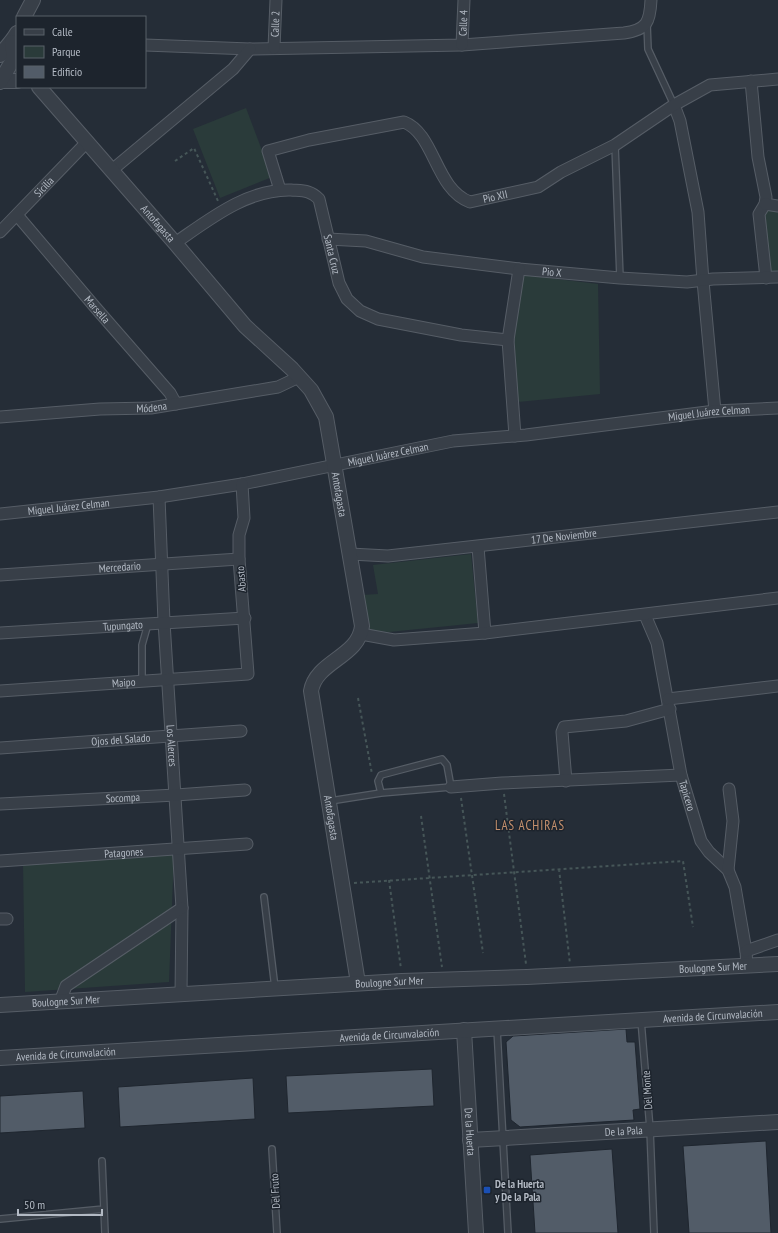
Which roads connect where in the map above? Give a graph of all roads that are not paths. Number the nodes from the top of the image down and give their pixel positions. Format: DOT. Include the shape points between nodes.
graph roads {
  1 [pos="33,0"];
  2 [pos="276,0"];
  3 [pos="464,0"];
  4 [pos="651,0"];
  5 [pos="25,16"];
  6 [pos="647,21"];
  7 [pos="15,40"];
  8 [pos="146,45"];
  9 [pos="462,45"];
  10 [pos="274,48"];
  11 [pos="250,49"];
  12 [pos="0,55"];
  13 [pos="778,80"];
  14 [pos="0,81"];
  15 [pos="16,81"];
  16 [pos="751,81"];
  17 [pos="39,88"];
  18 [pos="674,105"];
  19 [pos="87,142"];
  20 [pos="614,145"];
  21 [pos="112,170"];
  22 [pos="280,190"];
  23 [pos="765,204"];
  24 [pos="778,206"];
  25 [pos="17,215"];
  26 [pos="0,232"];
  27 [pos="328,239"];
  28 [pos="175,243"];
  29 [pos="519,269"];
  30 [pos="778,277"];
  31 [pos="620,278"];
  32 [pos="766,278"];
  33 [pos="703,281"];
  34 [pos="508,340"];
  35 [pos="300,377"];
  36 [pos="176,404"];
  37 [pos="778,408"];
  38 [pos="715,411"];
  39 [pos="0,416"];
  40 [pos="515,436"];
  41 [pos="334,466"];
  42 [pos="242,484"];
  43 [pos="159,497"];
  44 [pos="778,512"];
  45 [pos="0,514"];
  46 [pos="478,547"];
  47 [pos="350,554"];
  48 [pos="239,559"];
  49 [pos="162,566"];
  50 [pos="0,575"];
  51 [pos="778,598"];
  52 [pos="645,615"];
  53 [pos="244,618"];
  54 [pos="164,622"];
  55 [pos="148,623"];
  56 [pos="0,632"];
  57 [pos="485,633"];
  58 [pos="361,634"];
  59 [pos="248,674"];
  60 [pos="168,681"];
  61 [pos="142,682"];
  62 [pos="778,686"];
  63 [pos="0,691"];
  64 [pos="669,704"];
  65 [pos="241,731"];
  66 [pos="171,737"];
  67 [pos="0,748"];
  68 [pos="681,774"];
  69 [pos="566,781"];
  70 [pos="455,787"];
  71 [pos="729,789"];
  72 [pos="245,790"];
  73 [pos="381,793"];
  74 [pos="176,795"];
  75 [pos="330,801"];
  76 [pos="0,804"];
  77 [pos="247,844"];
  78 [pos="178,848"];
  79 [pos="0,861"];
  80 [pos="728,870"];
  81 [pos="264,896"];
  82 [pos="182,908"];
  83 [pos="778,940"];
  84 [pos="746,951"];
  85 [pos="778,964"];
  86 [pos="747,966"];
  87 [pos="358,983"];
  88 [pos="275,988"];
  89 [pos="181,994"];
  90 [pos="60,1002"];
  91 [pos="0,1005"];
  92 [pos="778,1012"];
  93 [pos="641,1020"];
  94 [pos="497,1028"];
  95 [pos="464,1030"];
  96 [pos="0,1058"];
  97 [pos="778,1122"];
  98 [pos="650,1129"];
  99 [pos="503,1138"];
  100 [pos="470,1140"];
  101 [pos="272,1149"];
  102 [pos="102,1161"];
  103 [pos="104,1209"];
  104 [pos="0,1219"];
  105 [pos="105,1233"];
  106 [pos="277,1233"];
  107 [pos="476,1233"];
  108 [pos="508,1233"];
  109 [pos="654,1233"];
  1 -- 5 [label="street"];
  2 -- 10 [label="street, Calle 2"];
  3 -- 9 [label="street, Calle 4"];
  4 -- 6 [label="street"];
  6 -- 9 [label="street" via="644,27 636,32"];
  6 -- 18 [label="lane" via="648,49"];
  7 -- 12 [label="street" via="6,46"];
  7 -- 14 [label="street" via="14,58"];
  8 -- 11 [label="street"];
  9 -- 10 [label="street"];
  10 -- 11 [label="street"];
  11 -- 21 [label="street" via="233,69"];
  13 -- 16 [label="street, Pio XII"];
  14 -- 15 [label="street"];
  16 -- 18 [label="street, Pio XII" via="710,85"];
  16 -- 23 [label="street"];
  17 -- 19 [label="street, Antofagasta"];
  18 -- 20 [label="street, Pio XII"];
  18 -- 33 [label="street" via="680,121 698,212"];
  19 -- 21 [label="street, Antofagasta"];
  19 -- 25 [label="street, Sicilia"];
  20 -- 22 [label="street, Pio XII" via="561,172 538,188 470,202 457,194 445,180 419,134 410,124 404,122 309,140 268,151"];
  20 -- 31 [label="lane"];
  21 -- 28 [label="street, Antofagasta"];
  22 -- 27 [label="street, Santa Cruz" via="308,191 319,199"];
  22 -- 28 [label="street, Santa Cruz" via="258,195 223,211"];
  23 -- 24 [label="street"];
  23 -- 32 [label="street" via="759,214"];
  25 -- 26 [label="street, Sicilia"];
  25 -- 36 [label="street, Marsella" via="170,393"];
  27 -- 29 [label="street, Pio X" via="366,241 423,257"];
  27 -- 34 [label="street, Santa Cruz" via="342,291 353,305 365,314 378,319 461,335"];
  28 -- 35 [label="street, Antofagasta" via="245,326"];
  29 -- 31 [label="street, Pio X"];
  29 -- 34 [label="street"];
  30 -- 32 [label="street, Pio X"];
  31 -- 33 [label="street, Pio X"];
  32 -- 33 [label="street, Pio X"];
  33 -- 38 [label="street"];
  34 -- 40 [label="street"];
  35 -- 36 [label="street, Módena" via="278,387"];
  35 -- 41 [label="street, Antofagasta" via="318,400 326,417"];
  36 -- 39 [label="street, Módena" via="151,408"];
  37 -- 38 [label="street, Miguel Juárez Celman"];
  38 -- 40 [label="street, Miguel Juárez Celman"];
  40 -- 41 [label="street, Miguel Juárez Celman" via="432,445"];
  41 -- 42 [label="street, Miguel Juárez Celman"];
  41 -- 47 [label="street, Antofagasta"];
  42 -- 43 [label="street, Miguel Juárez Celman"];
  42 -- 48 [label="street, Abasto" via="244,518 239,535"];
  43 -- 45 [label="street, Miguel Juárez Celman"];
  43 -- 49 [label="street, Los Alerces"];
  44 -- 46 [label="street, 17 De Noviembre"];
  46 -- 47 [label="street, 17 De Noviembre" via="388,556"];
  46 -- 57 [label="street"];
  47 -- 58 [label="street, Antofagasta" via="362,626"];
  48 -- 49 [label="street, Mercedario"];
  48 -- 53 [label="street, Abasto"];
  49 -- 50 [label="street, Mercedario"];
  49 -- 54 [label="street, Los Alerces"];
  51 -- 52 [label="street"];
  52 -- 57 [label="street"];
  52 -- 64 [label="street, Tapicero" via="657,643"];
  53 -- 54 [label="street, Tupungato"];
  53 -- 59 [label="street, Abasto"];
  54 -- 55 [label="street, Tupungato"];
  54 -- 60 [label="street, Los Alerces"];
  55 -- 56 [label="street, Tupungato"];
  55 -- 61 [label="lane" via="142,645"];
  57 -- 58 [label="street" via="394,640"];
  58 -- 75 [label="street, Antofagasta" via="352,647 317,675 312,683 311,691"];
  59 -- 60 [label="street, Maipo"];
  60 -- 61 [label="street, Maipo"];
  60 -- 66 [label="street, Los Alerces"];
  61 -- 63 [label="street, Maipo"];
  62 -- 64 [label="street"];
  64 -- 68 [label="street, Tapicero"];
  64 -- 69 [label="street" via="626,721 564,727 562,732"];
  65 -- 66 [label="street, Ojos del Salado"];
  66 -- 67 [label="street, Ojos del Salado"];
  66 -- 74 [label="street, Los Alerces"];
  68 -- 69 [label="street"];
  68 -- 80 [label="street, Tapicero" via="704,846"];
  69 -- 70 [label="street"];
  70 -- 73 [label="lane"];
  70 -- 73 [label="lane" via="447,765 442,759 381,775 378,781"];
  71 -- 80 [label="street" via="733,821"];
  72 -- 74 [label="street, Socompa"];
  73 -- 75 [label="lane"];
  74 -- 76 [label="street, Socompa"];
  74 -- 78 [label="street, Los Alerces"];
  75 -- 87 [label="street, Antofagasta"];
  77 -- 78 [label="street, Patagones"];
  78 -- 79 [label="street, Patagones"];
  78 -- 82 [label="street, Los Alerces"];
  80 -- 84 [label="street, Tapicero" via="738,898"];
  81 -- 88 [label="lane"];
  82 -- 89 [label="street, Los Alerces"];
  82 -- 90 [label="street" via="66,986"];
  83 -- 84 [label="street"];
  84 -- 86 [label="street, Tapicero"];
  85 -- 86 [label="street, Boulogne Sur Mer"];
  86 -- 87 [label="street, Boulogne Sur Mer"];
  87 -- 88 [label="street, Boulogne Sur Mer"];
  88 -- 89 [label="street, Boulogne Sur Mer"];
  89 -- 90 [label="street, Boulogne Sur Mer"];
  90 -- 91 [label="street, Boulogne Sur Mer"];
  92 -- 93 [label="street, Avenida de Circunvalación"];
  93 -- 94 [label="street, Avenida de Circunvalación"];
  93 -- 98 [label="lane, Del Monte"];
  94 -- 95 [label="street, Avenida de Circunvalación"];
  94 -- 99 [label="lane"];
  95 -- 96 [label="street, Avenida de Circunvalación"];
  95 -- 100 [label="street, De la Huerta"];
  97 -- 98 [label="street, De la Pala"];
  98 -- 99 [label="street, De la Pala"];
  98 -- 109 [label="lane, Del Monte"];
  99 -- 100 [label="street, De la Pala"];
  99 -- 108 [label="lane"];
  100 -- 107 [label="street, De la Huerta"];
  101 -- 106 [label="lane, Del Fruto"];
  102 -- 103 [label="lane"];
  103 -- 104 [label="lane"];
  103 -- 105 [label="lane"];
}
